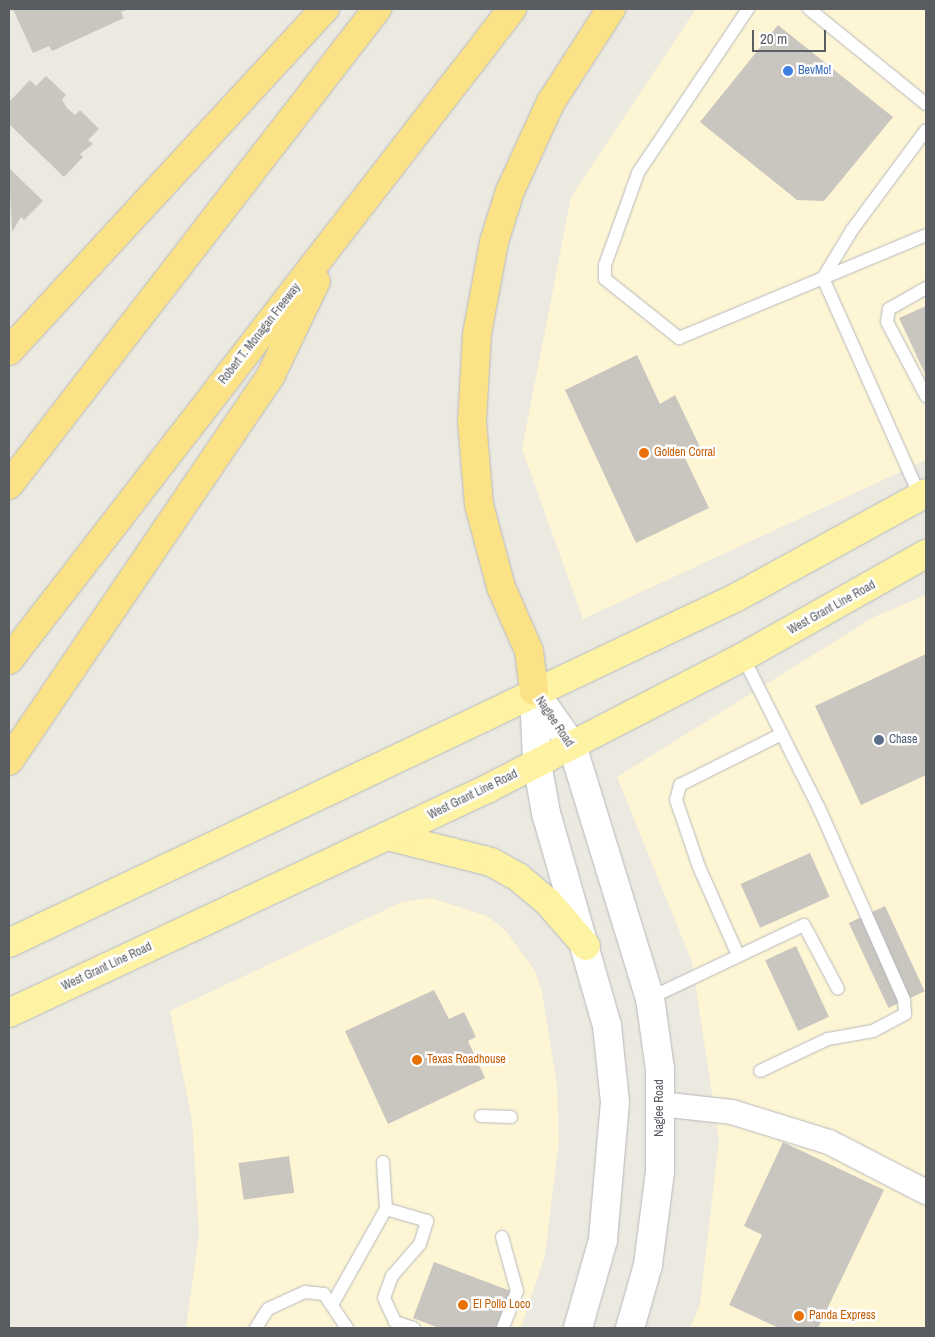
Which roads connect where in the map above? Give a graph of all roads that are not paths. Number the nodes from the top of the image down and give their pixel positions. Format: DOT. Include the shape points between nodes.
graph roads {
  1 [pos="325,9"];
  2 [pos="377,9"];
  3 [pos="512,9"];
  4 [pos="611,9"];
  5 [pos="748,9"];
  6 [pos="809,9"];
  7 [pos="926,104"];
  8 [pos="926,130"];
  9 [pos="339,233"];
  10 [pos="926,235"];
  11 [pos="823,278"];
  12 [pos="926,288"];
  13 [pos="9,351"];
  14 [pos="926,396"];
  15 [pos="9,485"];
  16 [pos="923,494"];
  17 [pos="926,554"];
  18 [pos="744,657"];
  19 [pos="9,660"];
  20 [pos="534,691"];
  21 [pos="782,734"];
  22 [pos="572,745"];
  23 [pos="9,761"];
  24 [pos="537,763"];
  25 [pos="387,836"];
  26 [pos="9,942"];
  27 [pos="586,946"];
  28 [pos="738,954"];
  29 [pos="838,989"];
  30 [pos="650,998"];
  31 [pos="9,1013"];
  32 [pos="760,1071"];
  33 [pos="660,1104"];
  34 [pos="481,1116"];
  35 [pos="512,1117"];
  36 [pos="383,1162"];
  37 [pos="926,1192"];
  38 [pos="386,1209"];
  39 [pos="502,1237"];
  40 [pos="333,1303"];
  41 [pos="342,1324"];
  42 [pos="256,1328"];
  43 [pos="414,1328"];
  44 [pos="503,1328"];
  45 [pos="578,1328"];
  46 [pos="630,1328"];
  1 -- 13 [label="highway"];
  2 -- 15 [label="highway"];
  3 -- 9 [label="highway, Robert T. Monagan Freeway"];
  4 -- 20 [label="highway" via="551,102 510,191 494,242 477,334 472,421 479,505 498,579 529,651"];
  5 -- 11 [label="lane" via="638,173 605,265 605,279 680,338"];
  6 -- 7 [label="lane"];
  8 -- 11 [label="lane" via="852,230"];
  9 -- 19 [label="highway, Robert T. Monagan Freeway"];
  9 -- 23 [label="highway" via="272,375"];
  10 -- 11 [label="lane"];
  11 -- 16 [label="lane"];
  12 -- 14 [label="lane" via="890,309 887,322"];
  16 -- 20 [label="main road" via="737,597"];
  17 -- 18 [label="main road, West Grant Line Road"];
  18 -- 21 [label="lane"];
  18 -- 22 [label="main road, West Grant Line Road"];
  20 -- 22 [label="main road, Naglee Road"];
  20 -- 24 [label="main road, Naglee Road"];
  20 -- 26 [label="main road"];
  21 -- 28 [label="lane" via="680,785 676,800 698,867"];
  21 -- 32 [label="lane" via="819,808 904,1000 906,1014 873,1031 828,1039"];
  22 -- 24 [label="main road, West Grant Line Road"];
  22 -- 30 [label="main road, Naglee Road"];
  24 -- 25 [label="main road, West Grant Line Road"];
  24 -- 27 [label="main road, Naglee Road" via="553,840"];
  25 -- 27 [label="main road" via="491,862 518,877 548,902"];
  25 -- 31 [label="main road, West Grant Line Road"];
  27 -- 45 [label="main road, Naglee Road" via="608,1026 615,1102 603,1240"];
  28 -- 29 [label="lane" via="804,925"];
  28 -- 30 [label="lane"];
  30 -- 33 [label="main road, Naglee Road"];
  33 -- 37 [label="street" via="732,1112 829,1142"];
  33 -- 46 [label="main road, Naglee Road" via="660,1172 648,1265"];
  34 -- 35 [label="lane"];
  36 -- 38 [label="lane"];
  38 -- 40 [label="lane"];
  38 -- 43 [label="lane" via="427,1221 420,1244 392,1276 384,1298 395,1322"];
  39 -- 44 [label="lane" via="518,1292"];
  40 -- 41 [label="lane"];
  40 -- 42 [label="lane" via="324,1294 305,1292 287,1297 268,1309"];
}
